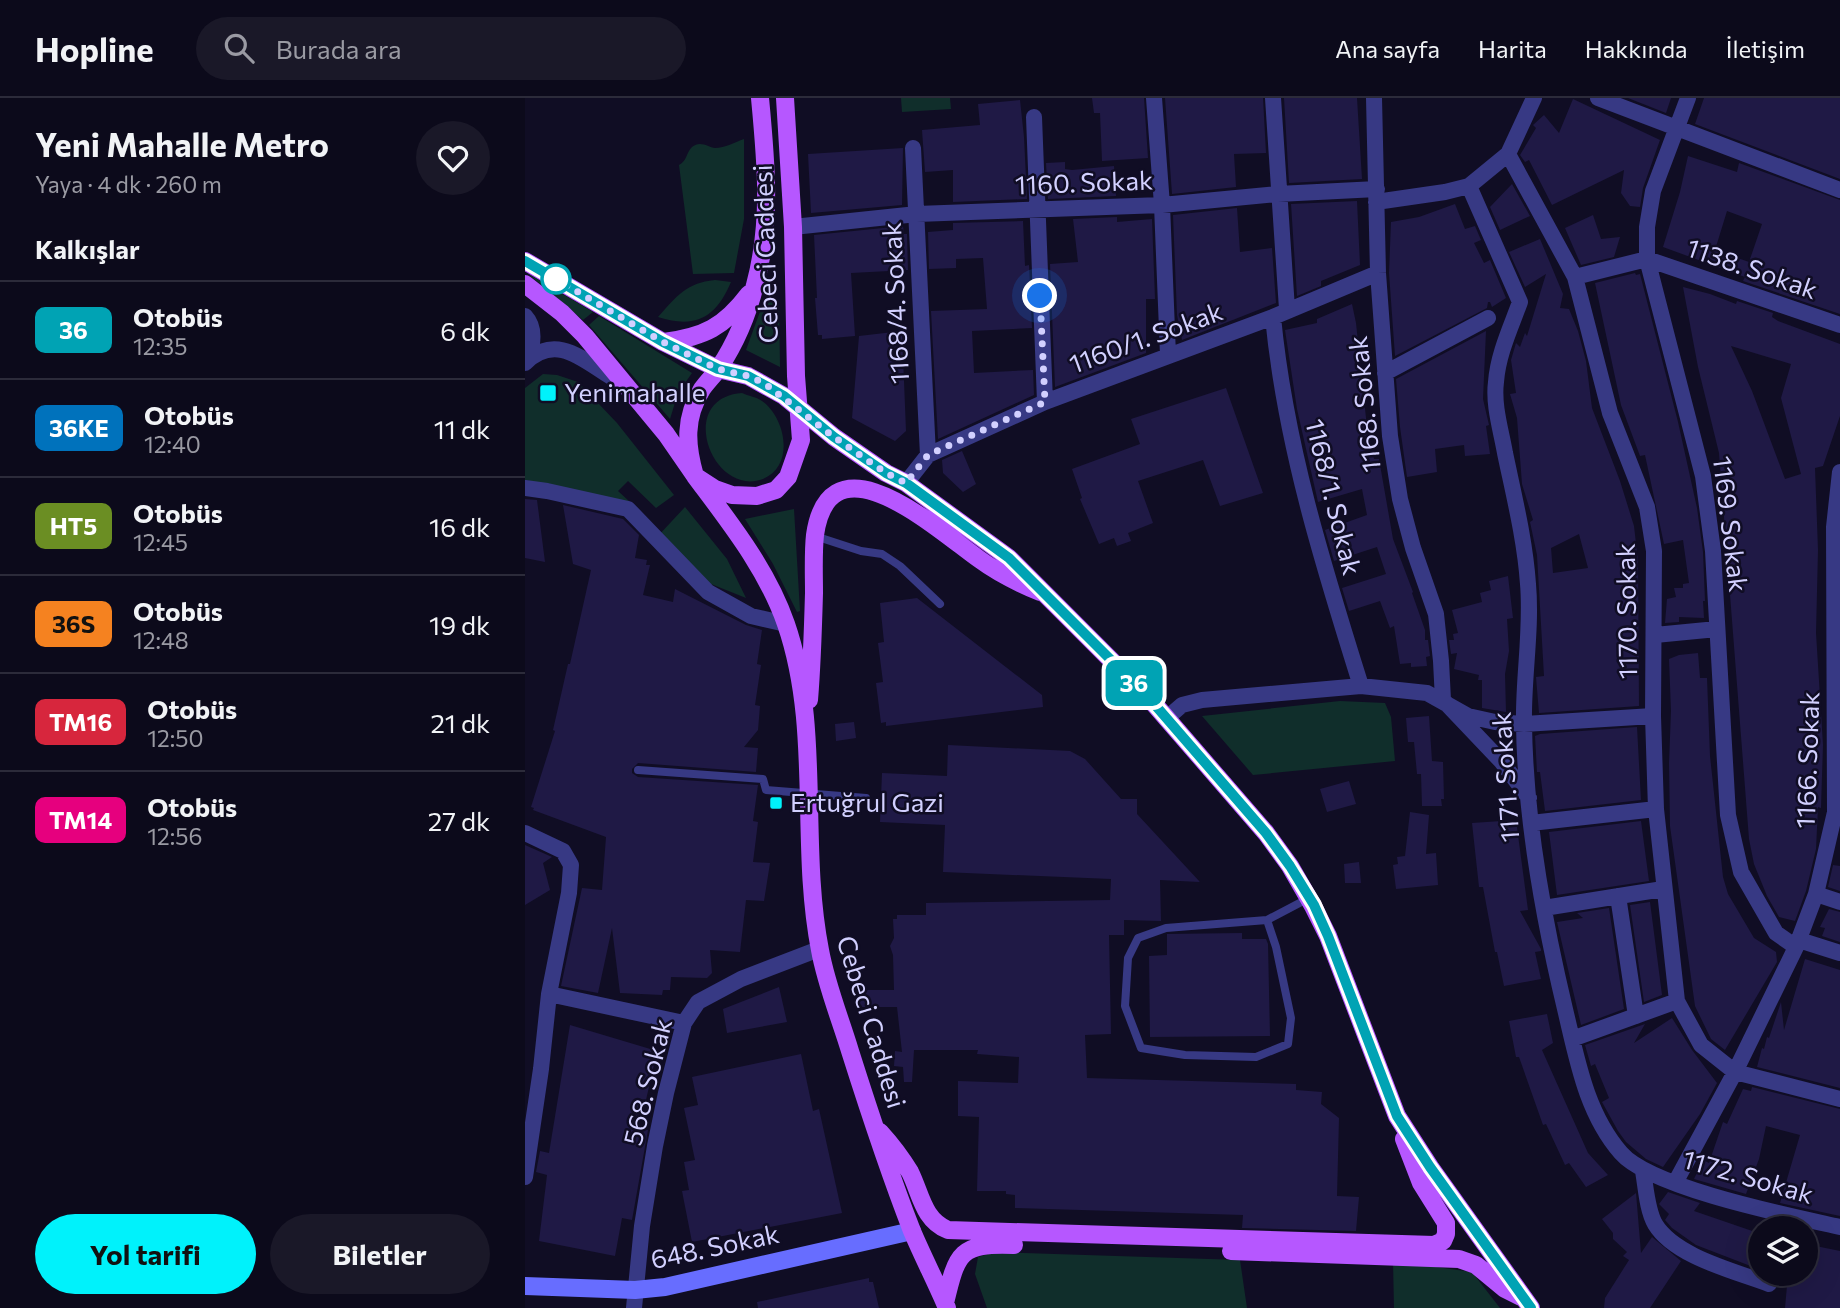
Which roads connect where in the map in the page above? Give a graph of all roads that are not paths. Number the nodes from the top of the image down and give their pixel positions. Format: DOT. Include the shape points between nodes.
graph roads {
  1 [pos="760,98"];
  2 [pos="785,98"];
  3 [pos="1154,98"];
  4 [pos="1273,98"];
  5 [pos="1374,98"];
  6 [pos="1534,98"];
  7 [pos="1598,98"];
  8 [pos="1688,98"];
  9 [pos="1034,117"];
  10 [pos="1677,127"];
  11 [pos="913,148"];
  12 [pos="1508,154"];
  13 [pos="1469,186"];
  14 [pos="1840,190"];
  15 [pos="1278,194"];
  16 [pos="1376,195"];
  17 [pos="1162,205"];
  18 [pos="1037,210"];
  19 [pos="917,214"];
  20 [pos="793,227"];
  21 [pos="1647,259"];
  22 [pos="525,261"];
  23 [pos="1378,272"];
  24 [pos="1575,277"];
  25 [pos="525,284"];
  26 [pos="755,285"];
  27 [pos="1280,313"];
  28 [pos="525,316"];
  29 [pos="1488,318"];
  30 [pos="1840,325"];
  31 [pos="663,342"];
  32 [pos="1168,355"];
  33 [pos="527,361"];
  34 [pos="718,369"];
  35 [pos="1385,373"];
  36 [pos="624,384"];
  37 [pos="1045,402"];
  38 [pos="799,408"];
  39 [pos="928,455"];
  40 [pos="1840,472"];
  41 [pos="695,476"];
  42 [pos="906,483"];
  43 [pos="525,488"];
  44 [pos="815,536"];
  45 [pos="1046,595"];
  46 [pos="940,604"];
  47 [pos="786,624"];
  48 [pos="1717,629"];
  49 [pos="1655,635"];
  50 [pos="1361,686"];
  51 [pos="1443,700"];
  52 [pos="1653,716"];
  53 [pos="1167,718"];
  54 [pos="1524,724"];
  55 [pos="806,738"];
  56 [pos="638,770"];
  57 [pos="807,793"];
  58 [pos="866,798"];
  59 [pos="1529,798"];
  60 [pos="1656,808"];
  61 [pos="1837,813"];
  62 [pos="1531,823"];
  63 [pos="525,833"];
  64 [pos="1663,888"];
  65 [pos="1816,894"];
  66 [pos="1618,896"];
  67 [pos="1309,898"];
  68 [pos="1840,902"];
  69 [pos="1544,908"];
  70 [pos="1267,920"];
  71 [pos="1798,943"];
  72 [pos="820,949"];
  73 [pos="1840,953"];
  74 [pos="549,994"];
  75 [pos="1677,1001"];
  76 [pos="1636,1016"];
  77 [pos="684,1023"];
  78 [pos="1572,1038"];
  79 [pos="533,1070"];
  80 [pos="1735,1072"];
  81 [pos="1840,1099"];
  82 [pos="1397,1116"];
  83 [pos="875,1127"];
  84 [pos="1643,1171"];
  85 [pos="525,1177"];
  86 [pos="1675,1183"];
  87 [pos="1840,1227"];
  88 [pos="912,1231"];
  89 [pos="1748,1276"];
  90 [pos="525,1286"];
  91 [pos="635,1299"];
  92 [pos="1528,1303"];
  93 [pos="946,1305"];
  1 -- 26 [label="main road, Cebeci Caddesi" via="767,206"];
  2 -- 20 [label="main road, Cebeci Caddesi"];
  3 -- 17 [label="street"];
  4 -- 15 [label="street, 1168/1. Sokak"];
  5 -- 16 [label="street, 1168. Sokak"];
  6 -- 12 [label="street, 1160. Sokak"];
  7 -- 10 [label="street"];
  8 -- 10 [label="street, 1169. Sokak"];
  9 -- 18 [label="street"];
  10 -- 14 [label="street"];
  10 -- 21 [label="street, 1169. Sokak" via="1653,191"];
  11 -- 19 [label="street, 1168/4. Sokak"];
  12 -- 13 [label="street, 1160. Sokak"];
  12 -- 24 [label="street, 1170. Sokak"];
  13 -- 16 [label="street, 1160. Sokak" via="1445,192"];
  13 -- 54 [label="street, 1171. Sokak" via="1520,302 1496,381 1497,410 1529,586"];
  15 -- 16 [label="street, 1160. Sokak"];
  15 -- 17 [label="street, 1160. Sokak"];
  15 -- 27 [label="street, 1168/1. Sokak"];
  16 -- 23 [label="street, 1168. Sokak"];
  17 -- 18 [label="street, 1160. Sokak"];
  17 -- 32 [label="street"];
  18 -- 19 [label="street, 1160. Sokak"];
  18 -- 37 [label="street"];
  19 -- 20 [label="street, 1160. Sokak"];
  19 -- 39 [label="street, 1168/4. Sokak"];
  20 -- 38 [label="main road, Cebeci Caddesi"];
  21 -- 24 [label="street"];
  21 -- 30 [label="street, 1138. Sokak"];
  21 -- 48 [label="street, 1169. Sokak" via="1703,476"];
  22 -- 31 [label="main road"];
  23 -- 27 [label="street, 1160/1. Sokak"];
  23 -- 35 [label="street, 1168. Sokak"];
  24 -- 49 [label="street, 1170. Sokak" via="1610,413 1647,507 1654,551"];
  25 -- 36 [label="main road" via="585,336"];
  26 -- 31 [label="main road" via="712,329"];
  26 -- 34 [label="main road, Cebeci Caddesi"];
  27 -- 32 [label="street, 1160/1. Sokak"];
  27 -- 50 [label="street, 1168/1. Sokak" via="1277,368 1300,477"];
  28 -- 33 [label="street" via="533,339"];
  29 -- 35 [label="street"];
  31 -- 34 [label="main road"];
  32 -- 37 [label="street, 1160/1. Sokak"];
  33 -- 36 [label="street" via="545,351 577,354"];
  34 -- 38 [label="main road" via="764,383"];
  34 -- 41 [label="main road" via="701,391 689,419"];
  35 -- 51 [label="street, 1168. Sokak" via="1400,499 1436,614"];
  36 -- 41 [label="main road"];
  37 -- 39 [label="street, 1160/1. Sokak"];
  38 -- 41 [label="main road" via="801,440 795,463 776,490 757,496 732,495"];
  38 -- 42 [label="main road" via="857,453"];
  39 -- 42 [label="street, 1160/1. Sokak"];
  40 -- 61 [label="street, 1166. Sokak" via="1834,527"];
  41 -- 47 [label="main road" via="754,558"];
  42 -- 45 [label="main road" via="1009,558"];
  43 -- 47 [label="street" via="628,509 709,592 751,616"];
  44 -- 45 [label="main road" via="822,508 831,496 845,489 864,489 885,495 981,561"];
  44 -- 46 [label="lane" via="882,554"];
  44 -- 55 [label="main road"];
  45 -- 53 [label="main road"];
  47 -- 55 [label="main road"];
  48 -- 49 [label="street"];
  48 -- 71 [label="street, 1169. Sokak" via="1728,815 1741,872 1776,933"];
  49 -- 52 [label="street, 1170. Sokak"];
  50 -- 51 [label="street" via="1427,693"];
  50 -- 53 [label="street" via="1202,700 1182,705"];
  51 -- 54 [label="street" via="1468,716"];
  51 -- 59 [label="street"];
  52 -- 54 [label="street"];
  52 -- 60 [label="street, 1170. Sokak"];
  53 -- 67 [label="main road" via="1266,833"];
  54 -- 59 [label="street, 1171. Sokak"];
  55 -- 57 [label="main road, Cebeci Caddesi"];
  56 -- 57 [label="lane" via="762,779 766,790"];
  57 -- 58 [label="lane"];
  57 -- 72 [label="main road, Cebeci Caddesi"];
  59 -- 62 [label="street, 1171. Sokak"];
  60 -- 62 [label="street"];
  60 -- 64 [label="street, 1170. Sokak"];
  61 -- 65 [label="street, 1166. Sokak"];
  62 -- 69 [label="street, 1171. Sokak"];
  63 -- 74 [label="street" via="563,850 571,865"];
  64 -- 66 [label="street"];
  64 -- 75 [label="street, 1170. Sokak"];
  65 -- 68 [label="street"];
  65 -- 71 [label="street, 1166. Sokak"];
  66 -- 69 [label="street"];
  66 -- 76 [label="street"];
  67 -- 70 [label="lane"];
  67 -- 82 [label="main road" via="1344,975"];
  69 -- 78 [label="street, 1171. Sokak"];
  70 -- 70 [label="lane" via="1166,928 1138,938 1128,958 1125,1006 1142,1048 1185,1055 1256,1057 1288,1045 1291,1018"];
  71 -- 73 [label="street"];
  71 -- 80 [label="street, 1166. Sokak"];
  72 -- 77 [label="street, 568. Sokak" via="709,996 698,1002"];
  72 -- 83 [label="main road, Cebeci Caddesi"];
  74 -- 77 [label="street"];
  74 -- 79 [label="street"];
  75 -- 76 [label="street"];
  75 -- 80 [label="street, 1170. Sokak" via="1701,1045"];
  76 -- 78 [label="street"];
  77 -- 91 [label="street, 568. Sokak" via="655,1146"];
  78 -- 84 [label="street, 1171. Sokak" via="1597,1116 1622,1154"];
  79 -- 85 [label="street"];
  80 -- 81 [label="street"];
  80 -- 86 [label="street, 1166. Sokak"];
  82 -- 83 [label="main road" via="1421,1183 1446,1223 1443,1241 1434,1245 948,1230 932,1221 908,1169"];
  82 -- 92 [label="main road"];
  83 -- 88 [label="main road, Cebeci Caddesi"];
  84 -- 86 [label="street, 1172. Sokak"];
  84 -- 89 [label="street" via="1654,1222 1667,1240 1703,1260"];
  86 -- 87 [label="street, 1172. Sokak"];
  88 -- 91 [label="street, 648. Sokak" via="666,1287"];
  88 -- 93 [label="main road, Cebeci Caddesi"];
  90 -- 91 [label="street, 648. Sokak"];
  92 -- 93 [label="main road" via="1476,1265 1459,1259 995,1244 961,1256 951,1276"];
}
